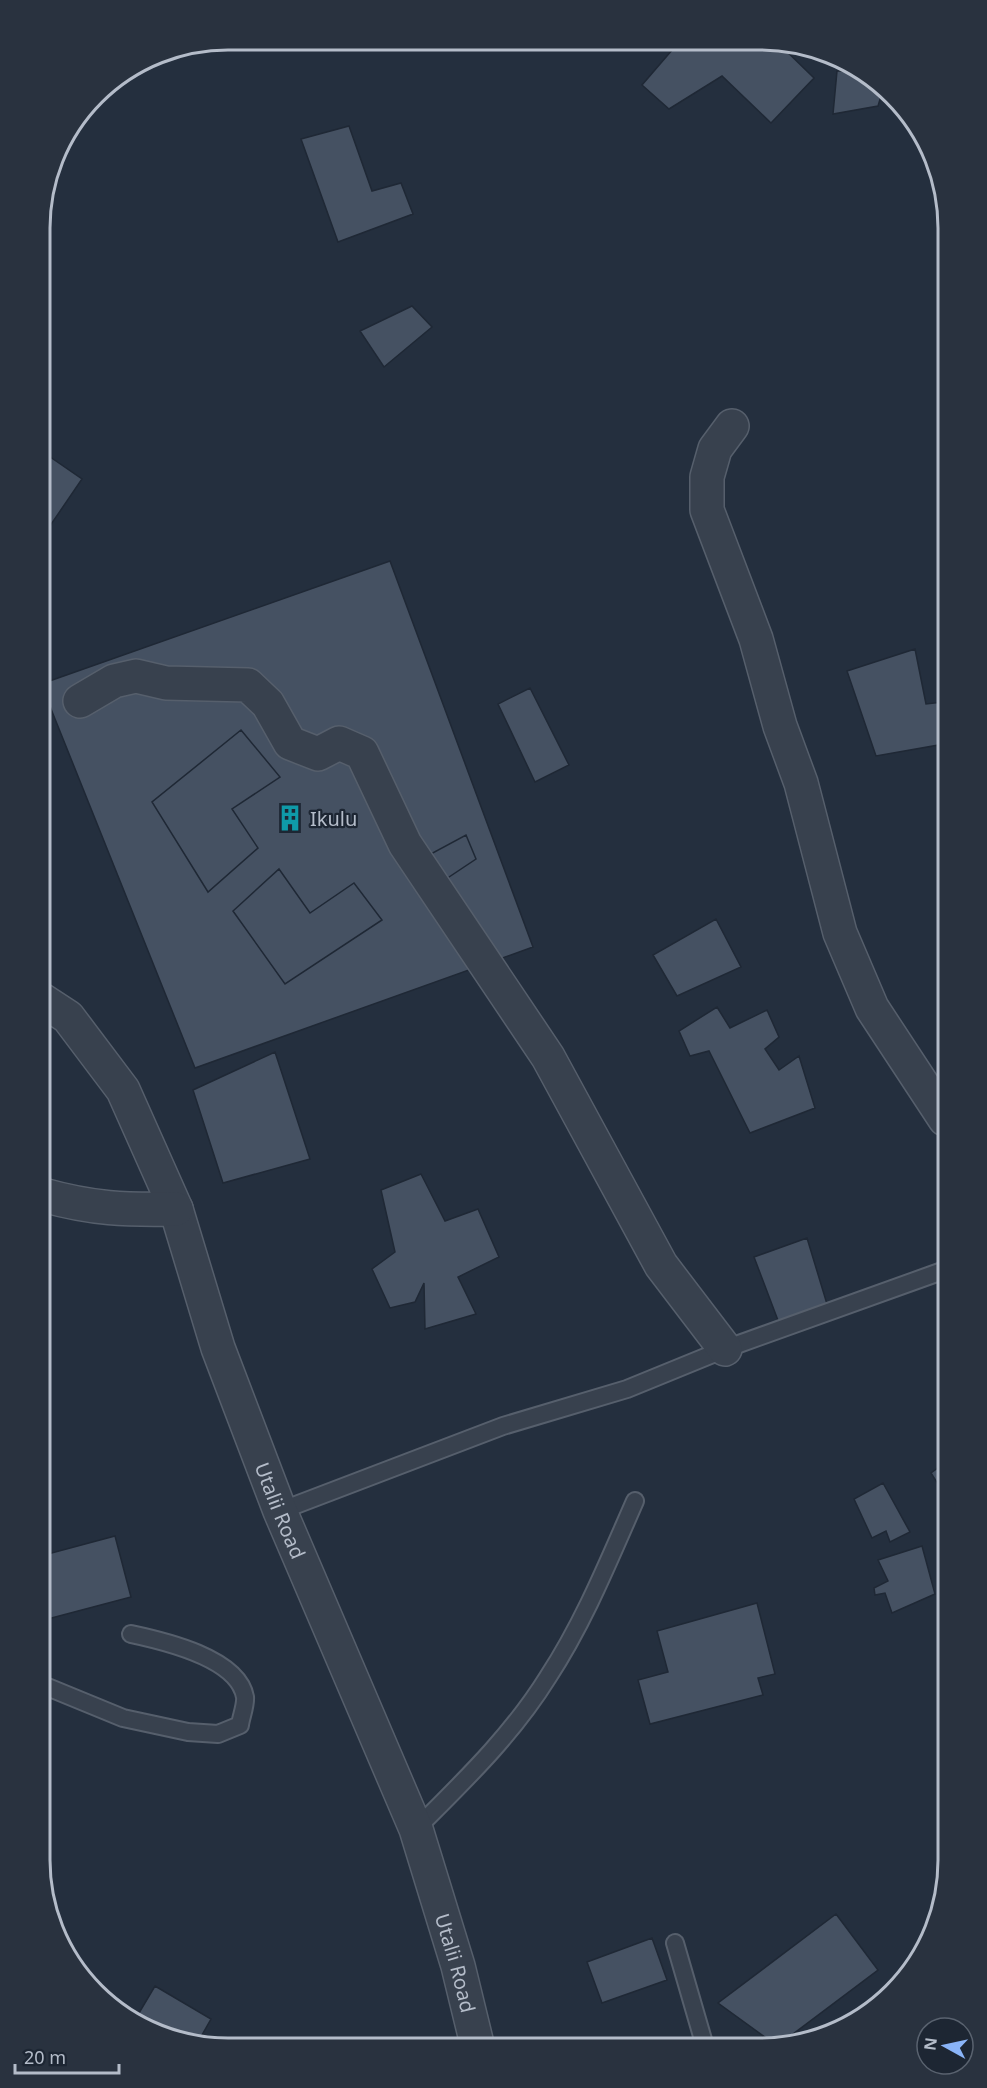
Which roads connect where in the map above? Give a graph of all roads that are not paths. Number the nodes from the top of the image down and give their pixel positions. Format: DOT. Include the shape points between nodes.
graph roads {
  1 [pos="732,426"];
  2 [pos="80,700"];
  3 [pos="50,1005"];
  4 [pos="937,1108"];
  5 [pos="50,1197"];
  6 [pos="176,1209"];
  7 [pos="937,1273"];
  8 [pos="725,1349"];
  9 [pos="635,1501"];
  10 [pos="280,1511"];
  11 [pos="131,1634"];
  12 [pos="50,1688"];
  13 [pos="416,1829"];
  14 [pos="675,1943"];
  15 [pos="476,2038"];
  16 [pos="703,2038"];
  1 -- 4 [label="street" via="715,449 707,477 707,510 756,639 780,726 801,783 840,933 872,1008"];
  2 -- 8 [label="street" via="114,681 136,676 166,683 248,685 268,704 290,743 318,754 339,743 362,753 405,844 548,1057 661,1265"];
  3 -- 6 [label="street, Utalii Road" via="68,1017 123,1090"];
  5 -- 6 [label="street" via="83,1206"];
  6 -- 10 [label="street, Utalii Road" via="218,1348"];
  7 -- 8 [label="lane"];
  8 -- 10 [label="lane" via="627,1389 503,1426"];
  9 -- 13 [label="lane" via="597,1587 549,1676 486,1760"];
  10 -- 13 [label="street, Utalii Road"];
  11 -- 12 [label="lane" via="170,1642 216,1663 238,1680 245,1698 240,1725 218,1734 188,1732 123,1718"];
  13 -- 15 [label="street, Utalii Road"];
  14 -- 16 [label="lane"];
}
